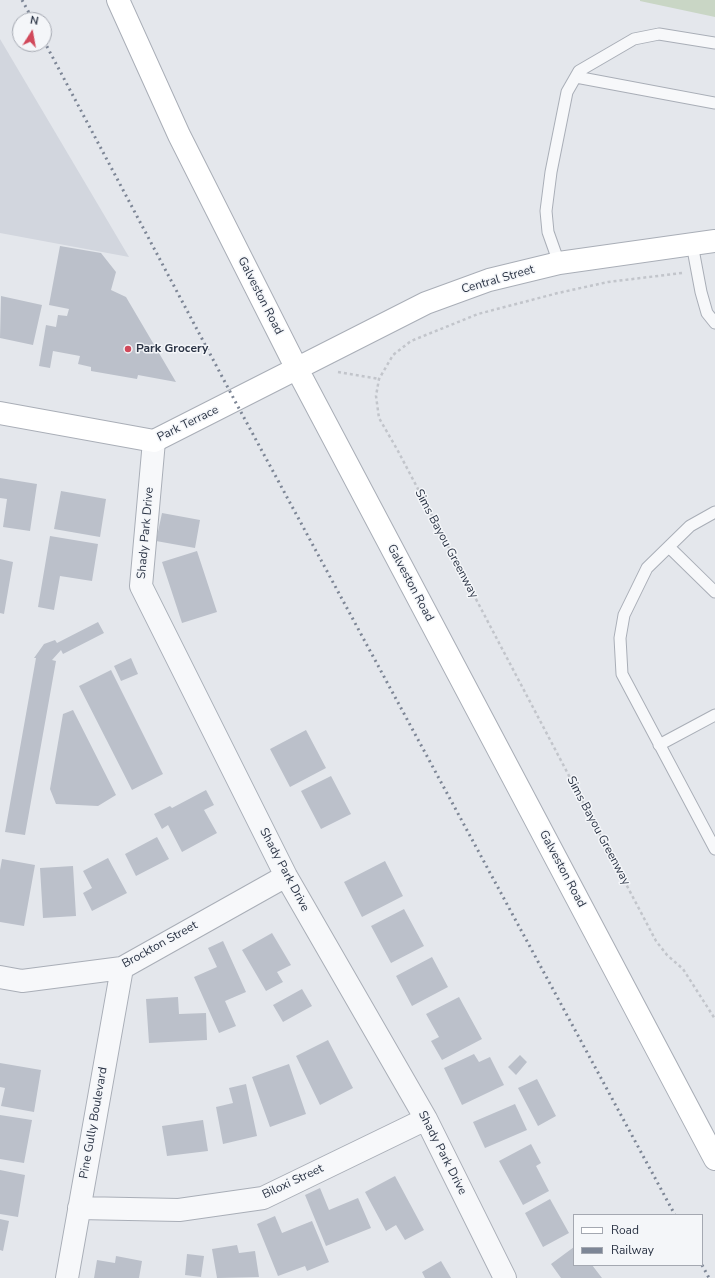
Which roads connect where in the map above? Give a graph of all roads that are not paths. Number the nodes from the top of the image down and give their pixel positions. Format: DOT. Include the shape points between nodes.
graph roads {
  1 [pos="118,0"];
  2 [pos="715,44"];
  3 [pos="576,77"];
  4 [pos="715,103"];
  5 [pos="715,241"];
  6 [pos="692,244"];
  7 [pos="559,263"];
  8 [pos="715,323"];
  9 [pos="297,369"];
  10 [pos="0,413"];
  11 [pos="154,441"];
  12 [pos="715,512"];
  13 [pos="669,547"];
  14 [pos="715,592"];
  15 [pos="715,715"];
  16 [pos="659,745"];
  17 [pos="715,850"];
  18 [pos="286,876"];
  19 [pos="122,968"];
  20 [pos="0,977"];
  21 [pos="426,1119"];
  22 [pos="715,1159"];
  23 [pos="79,1208"];
  24 [pos="67,1278"];
  25 [pos="505,1278"];
  1 -- 9 [label="main road, Galveston Road" via="179,135"];
  2 -- 3 [label="lane" via="659,34 634,39 579,71"];
  3 -- 4 [label="lane"];
  3 -- 7 [label="lane" via="567,92 546,211 548,232"];
  5 -- 6 [label="main road, Central Street"];
  6 -- 7 [label="main road, Central Street"];
  6 -- 8 [label="lane" via="701,292 707,312"];
  7 -- 9 [label="main road, Central Street" via="489,280 426,303"];
  9 -- 11 [label="main road, Park Terrace"];
  9 -- 22 [label="main road, Galveston Road"];
  10 -- 11 [label="main road, Park Terrace"];
  11 -- 18 [label="street, Shady Park Drive" via="140,586"];
  12 -- 13 [label="lane" via="690,526"];
  13 -- 14 [label="lane"];
  13 -- 16 [label="lane" via="647,568 632,595 624,615 620,638 622,674"];
  15 -- 16 [label="lane"];
  16 -- 17 [label="lane"];
  18 -- 19 [label="street, Brockton Street"];
  18 -- 21 [label="street, Shady Park Drive"];
  19 -- 20 [label="street, Brockton Street" via="22,982"];
  19 -- 23 [label="street, Pine Gully Boulevard"];
  21 -- 23 [label="street, Biloxi Street" via="263,1198 179,1210"];
  21 -- 25 [label="street, Shady Park Drive"];
  23 -- 24 [label="street, Pine Gully Boulevard"];
}
